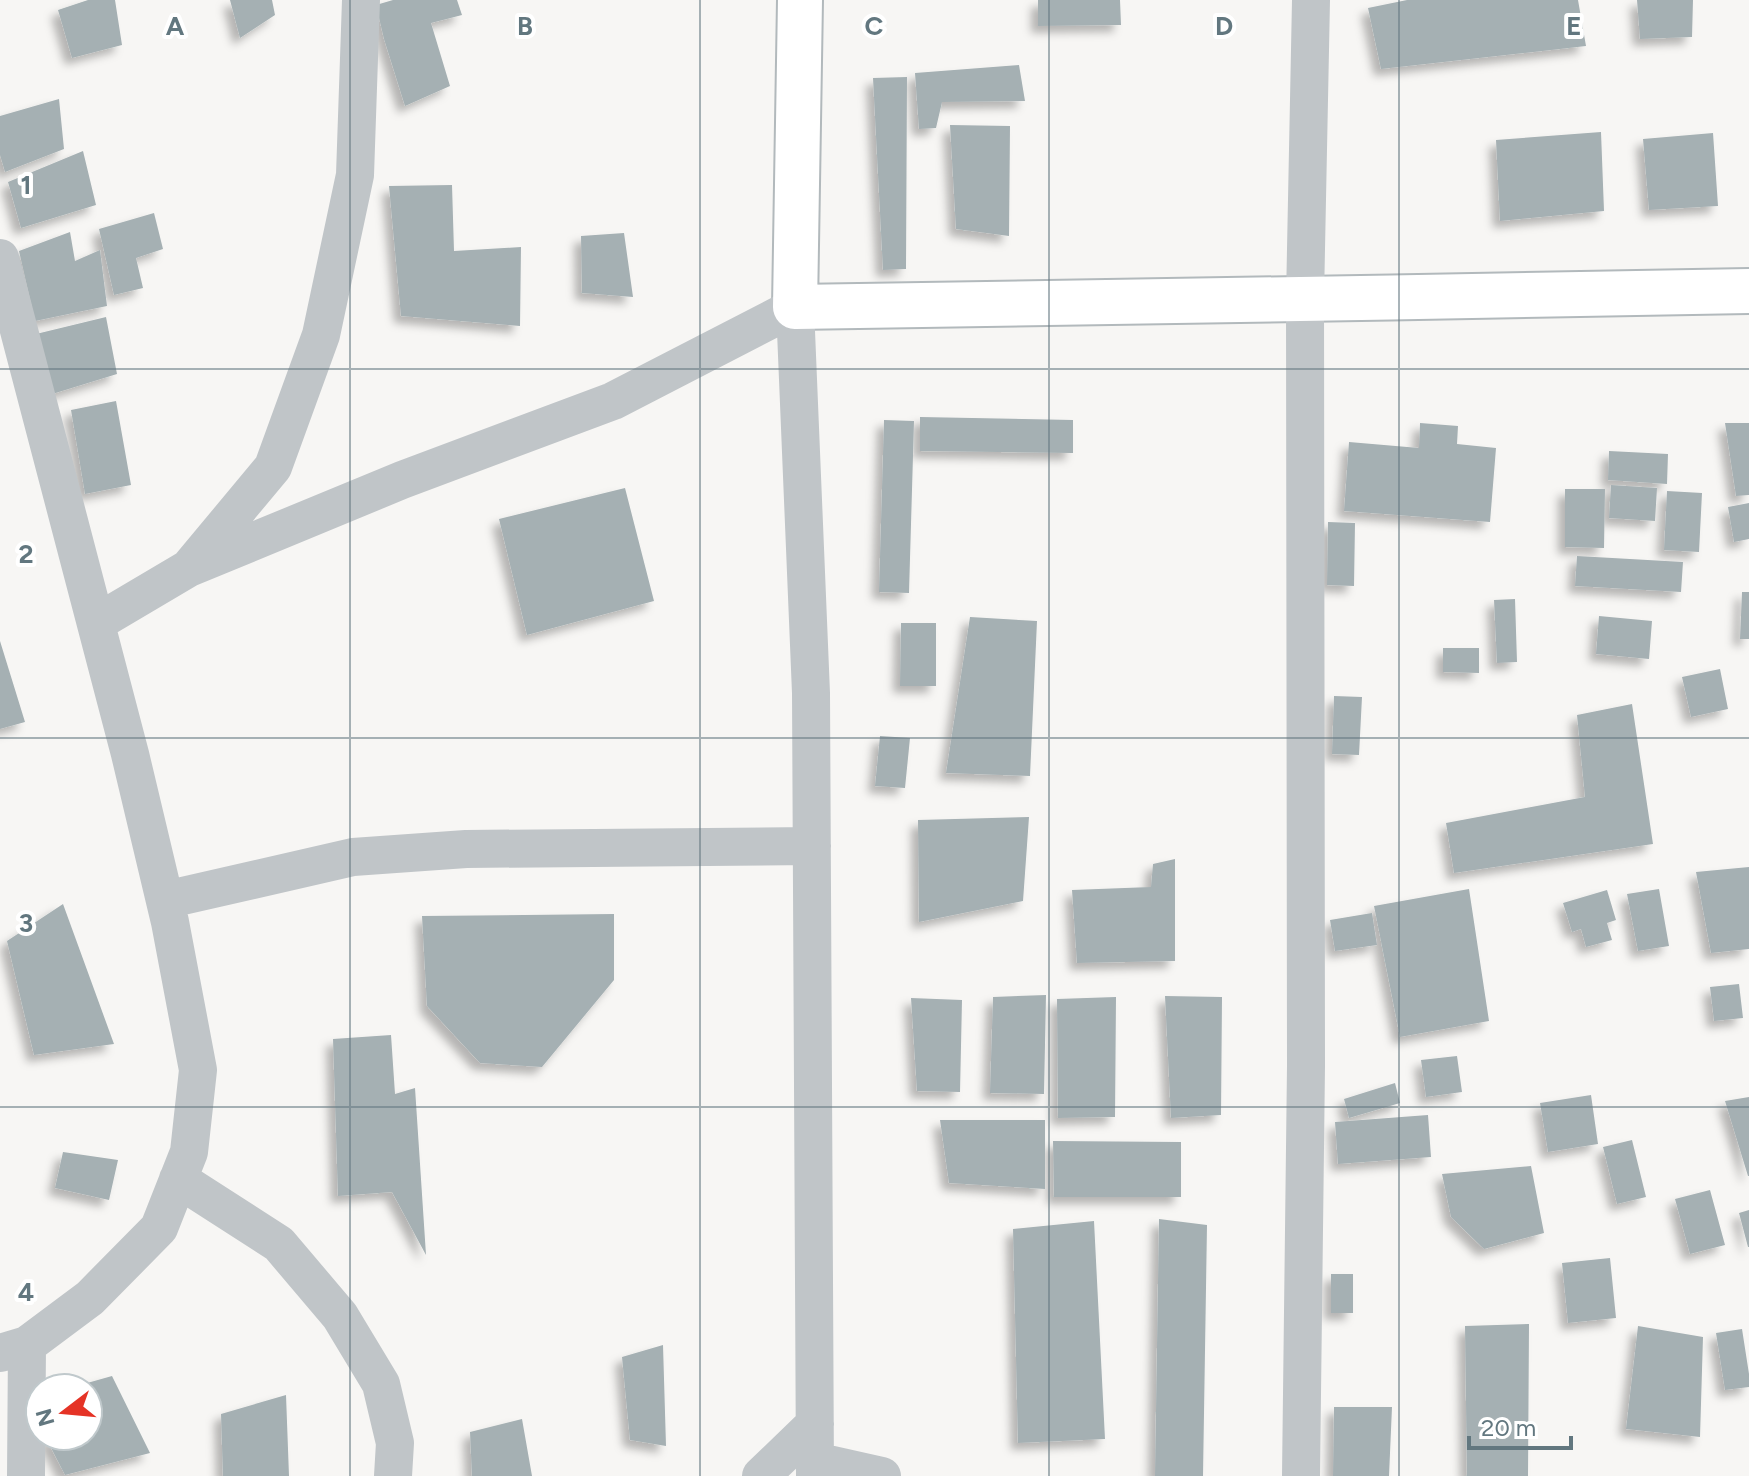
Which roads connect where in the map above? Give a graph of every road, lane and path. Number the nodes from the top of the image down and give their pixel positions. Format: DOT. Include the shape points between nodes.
graph roads {
  1 [pos="361,0"];
  2 [pos="800,0"];
  3 [pos="1311,0"];
  4 [pos="0,258"];
  5 [pos="1749,291"];
  6 [pos="1305,299"];
  7 [pos="795,307"];
  8 [pos="189,568"];
  9 [pos="96,623"];
  10 [pos="812,846"];
  11 [pos="165,900"];
  12 [pos="178,1179"];
  13 [pos="14,1349"];
  14 [pos="815,1454"];
  15 [pos="26,1476"];
  16 [pos="393,1476"];
  17 [pos="761,1476"];
  18 [pos="882,1476"];
  19 [pos="1301,1476"];
  1 -- 8 [label="street" via="355,175 321,335 273,467"];
  2 -- 7 [label="street"];
  3 -- 6 [label="street"];
  4 -- 9 [label="street"];
  5 -- 6 [label="street"];
  6 -- 7 [label="street"];
  6 -- 19 [label="street"];
  7 -- 8 [label="street" via="613,401"];
  7 -- 10 [label="street"];
  8 -- 9 [label="street"];
  9 -- 11 [label="street"];
  10 -- 11 [label="street" via="466,849 353,857"];
  10 -- 14 [label="street"];
  11 -- 12 [label="street" via="198,1070 189,1152"];
  12 -- 13 [label="street" via="159,1228 90,1298"];
  12 -- 16 [label="street" via="279,1244 340,1316 381,1384 395,1443"];
  13 -- 15 [label="street"];
  14 -- 17 [label="street"];
  14 -- 18 [label="street"];
}
